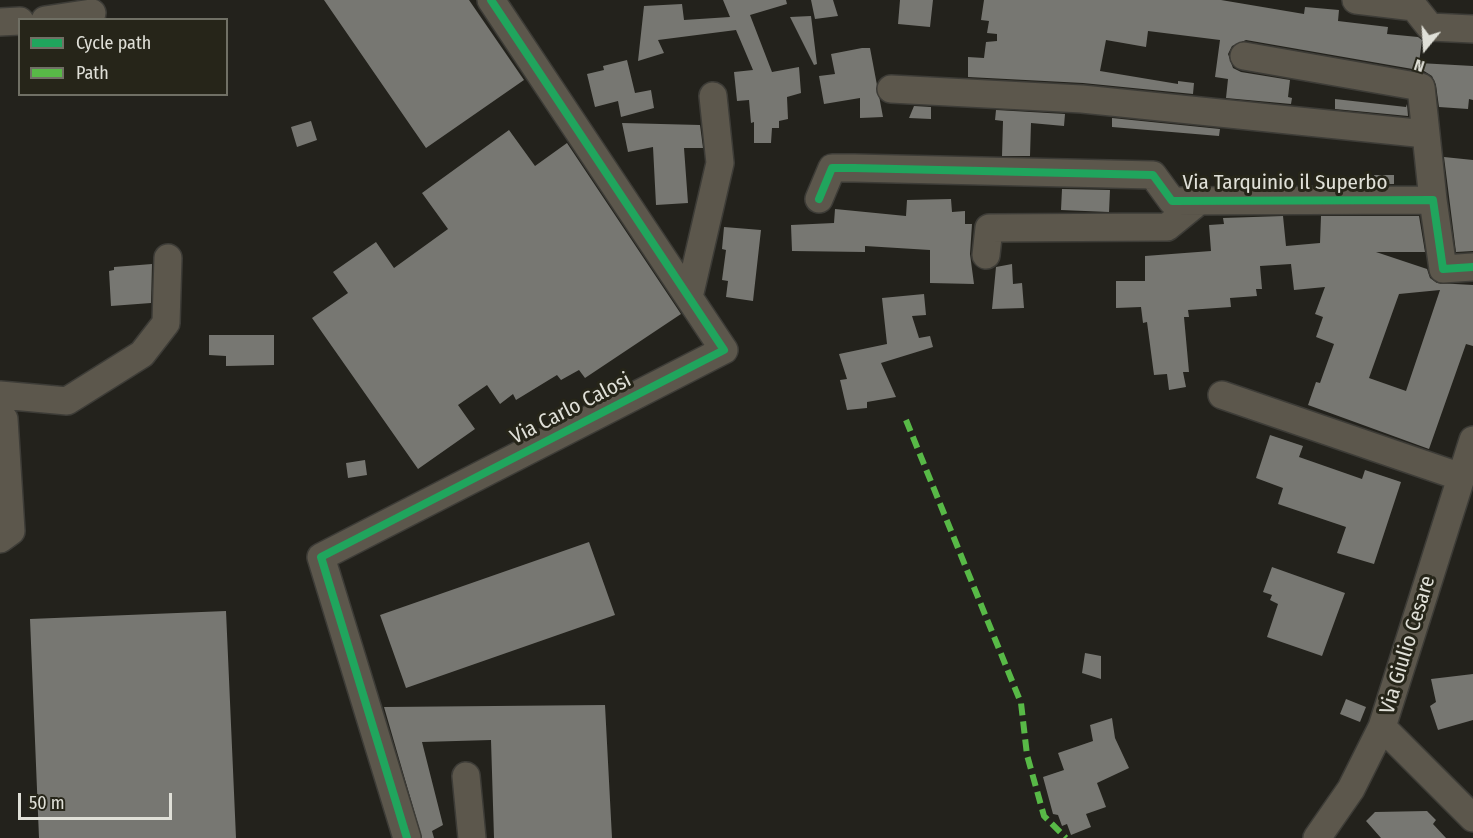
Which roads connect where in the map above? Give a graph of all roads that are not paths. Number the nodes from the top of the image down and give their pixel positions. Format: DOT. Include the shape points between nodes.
graph roads {
  1 [pos="491,0"];
  2 [pos="1356,0"];
  3 [pos="92,14"];
  4 [pos="61,18"];
  5 [pos="18,21"];
  6 [pos="0,22"];
  7 [pos="1473,29"];
  8 [pos="1244,56"];
  9 [pos="891,89"];
  10 [pos="713,96"];
  11 [pos="1426,134"];
  12 [pos="819,199"];
  13 [pos="1433,200"];
  14 [pos="1199,201"];
  15 [pos="986,255"];
  16 [pos="168,258"];
  17 [pos="1473,267"];
  18 [pos="689,297"];
  19 [pos="0,395"];
  20 [pos="1222,395"];
  21 [pos="0,420"];
  22 [pos="1473,440"];
  23 [pos="1461,477"];
  24 [pos="0,539"];
  25 [pos="1382,727"];
  26 [pos="466,776"];
  27 [pos="1473,818"];
  28 [pos="407,838"];
  29 [pos="472,838"];
  30 [pos="1317,838"];
  1 -- 18 [label="street, Via Carlo Calosi"];
  2 -- 7 [label="street" via="1414,7 1430,27"];
  3 -- 4 [label="street"];
  5 -- 6 [label="street"];
  8 -- 11 [label="street" via="1420,87"];
  9 -- 11 [label="street" via="1082,99"];
  10 -- 18 [label="street" via="720,163"];
  11 -- 13 [label="street"];
  12 -- 14 [label="street, Via Tarquinio il Superbo" via="832,168 854,168 1153,175 1172,201"];
  13 -- 14 [label="street, Via Tarquinio il Superbo"];
  13 -- 17 [label="street" via="1443,269"];
  14 -- 15 [label="street, Via Tarquinio il Superbo" via="1167,227 989,228"];
  16 -- 19 [label="street" via="166,323 142,354 67,401"];
  18 -- 28 [label="street, Via Carlo Calosi" via="724,350 321,557"];
  20 -- 23 [label="street"];
  21 -- 24 [label="street" via="4,419 11,531"];
  22 -- 23 [label="street, Via Giulio Cesare"];
  23 -- 25 [label="street, Via Giulio Cesare"];
  25 -- 27 [label="street"];
  25 -- 30 [label="street, Via Giulio Cesare" via="1351,789"];
  26 -- 29 [label="street"];
}
